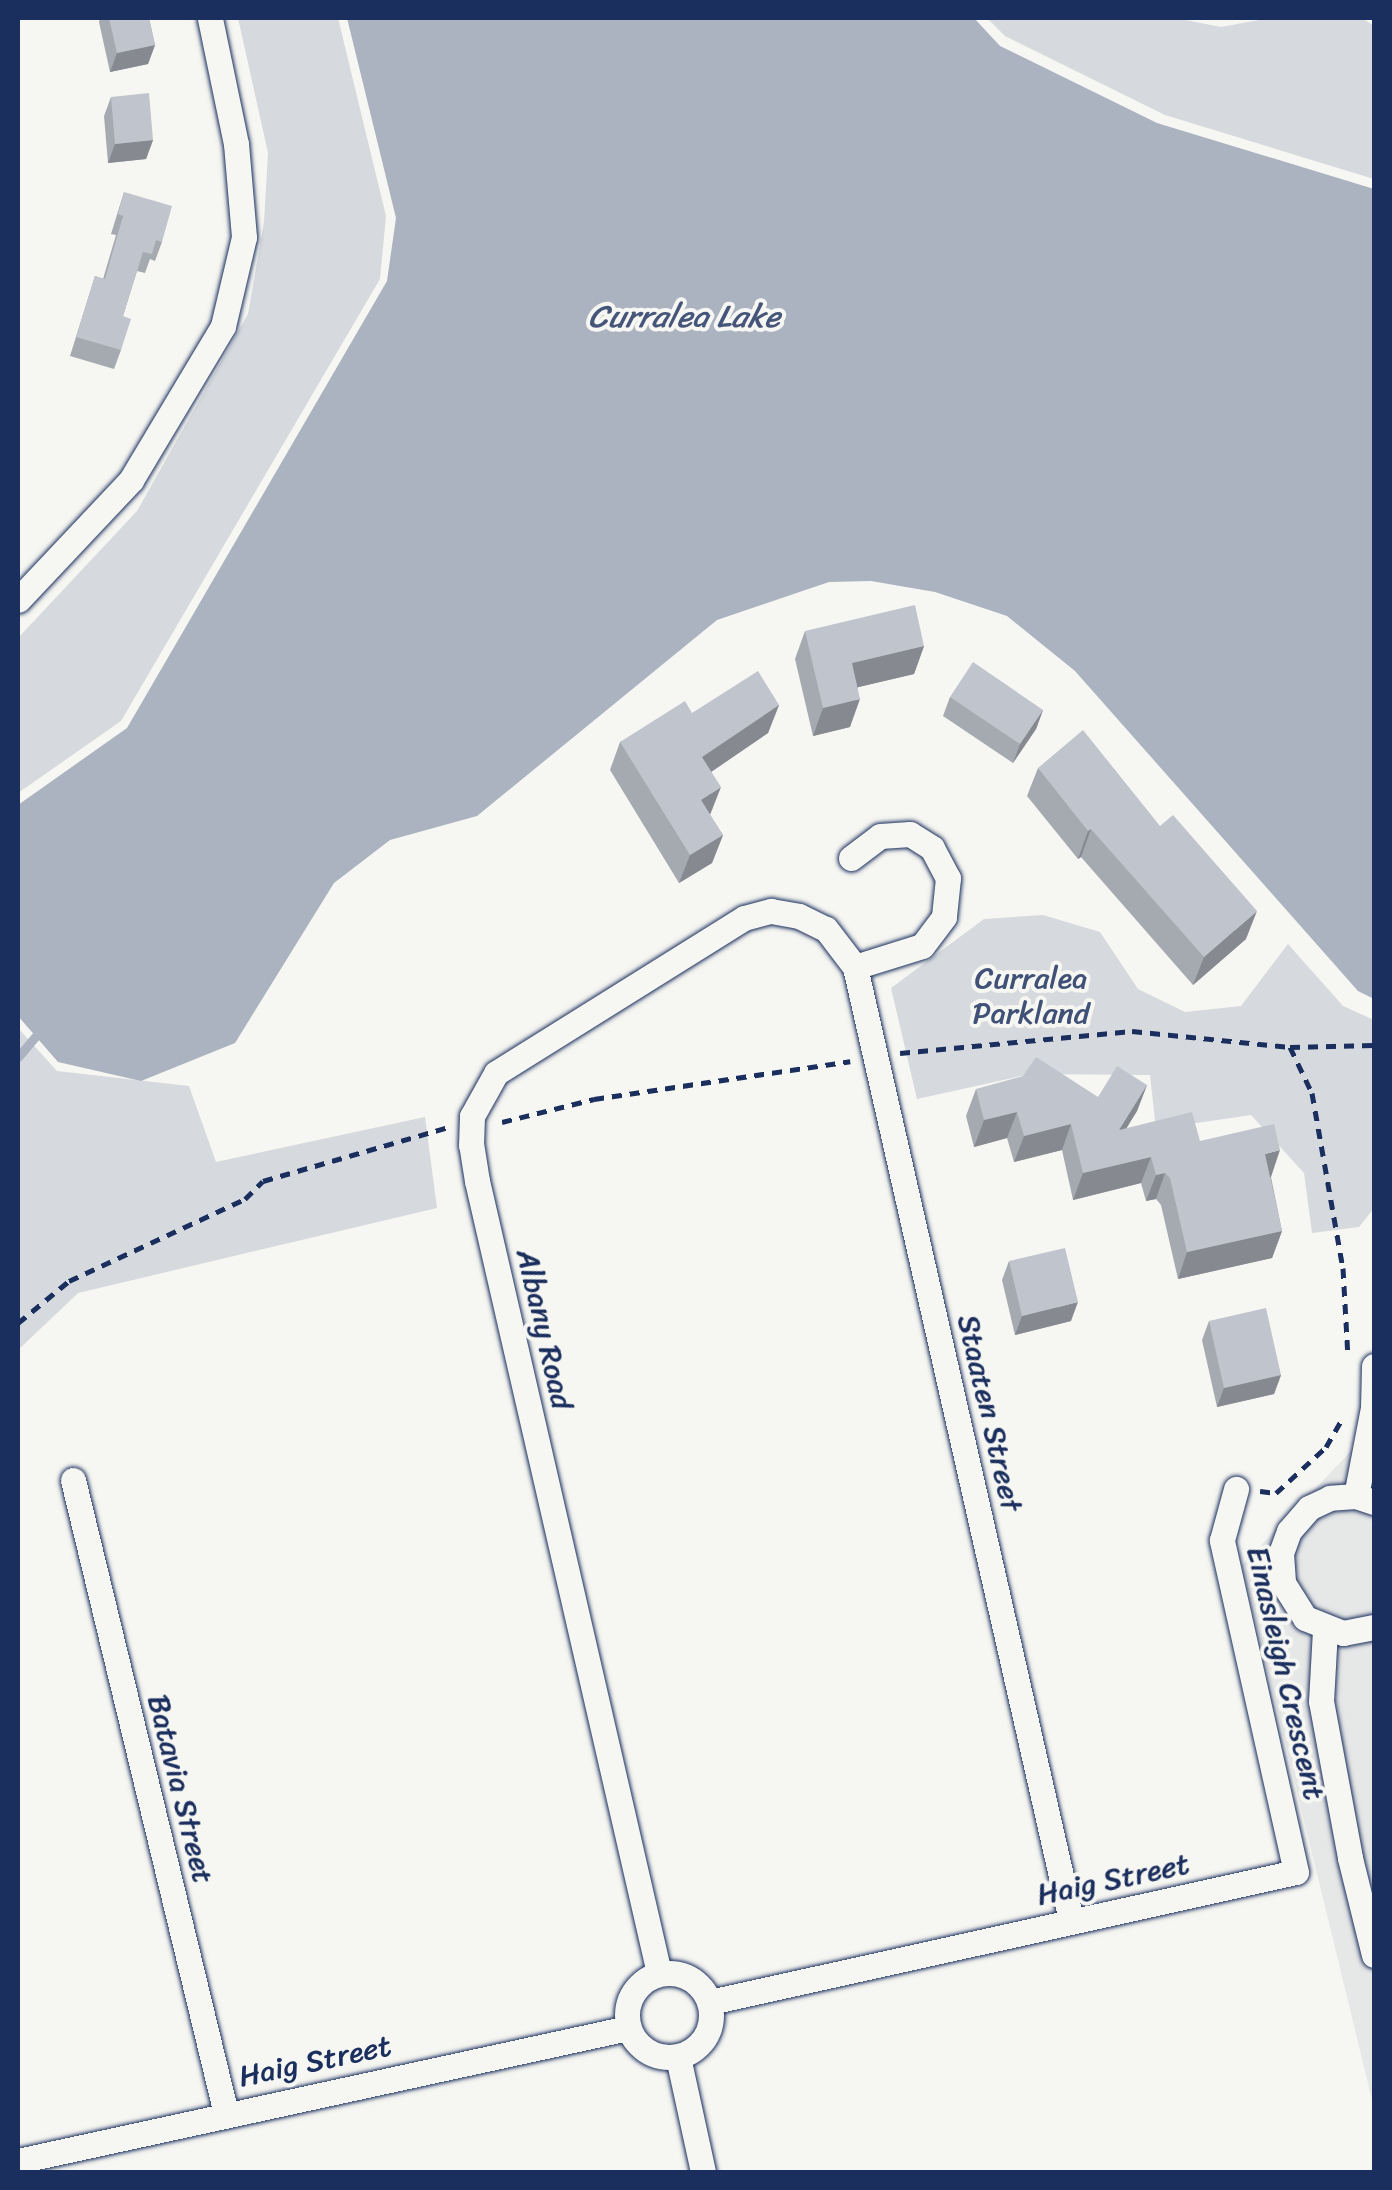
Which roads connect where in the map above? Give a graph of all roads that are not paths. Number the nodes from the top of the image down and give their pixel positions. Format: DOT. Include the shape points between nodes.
graph roads {
  1 [pos="210,18"];
  2 [pos="18,600"];
  3 [pos="852,858"];
  4 [pos="826,929"];
  5 [pos="855,967"];
  6 [pos="1374,1366"];
  7 [pos="73,1480"];
  8 [pos="1236,1489"];
  9 [pos="1365,1499"];
  10 [pos="1374,1628"];
  11 [pos="1326,1630"];
  12 [pos="1296,1872"];
  13 [pos="1072,1920"];
  14 [pos="1374,1955"];
  15 [pos="659,1973"];
  16 [pos="710,2002"];
  17 [pos="628,2028"];
  18 [pos="678,2057"];
  19 [pos="226,2114"];
  20 [pos="18,2161"];
  21 [pos="703,2172"];
  1 -- 2 [label="street" via="236,144 244,237 223,326 131,480"];
  3 -- 5 [label="street" via="880,836 910,834 932,848 948,878 944,917 922,946"];
  4 -- 5 [label="street, Staaten Street"];
  4 -- 15 [label="street, Albany Road" via="771,911 744,918 496,1073 481,1094 472,1126 478,1182"];
  5 -- 13 [label="street, Staaten Street"];
  6 -- 9 [label="street"];
  7 -- 19 [label="street, Batavia Street"];
  8 -- 12 [label="street, Einasleigh Crescent" via="1222,1540"];
  9 -- 11 [label="street" via="1330,1498 1309,1508 1289,1531 1281,1554 1282,1583 1293,1605"];
  10 -- 11 [label="street"];
  11 -- 14 [label="street, Einasleigh Crescent" via="1321,1702"];
  12 -- 13 [label="street, Haig Street"];
  13 -- 16 [label="street, Haig Street"];
  15 -- 16 [label="street" via="692,1979"];
  15 -- 17 [label="street" via="632,1993"];
  16 -- 18 [label="street" via="703,2041"];
  17 -- 18 [label="street" via="649,2053"];
  17 -- 19 [label="street, Haig Street"];
  18 -- 21 [label="street"];
  19 -- 20 [label="street, Haig Street"];
}
